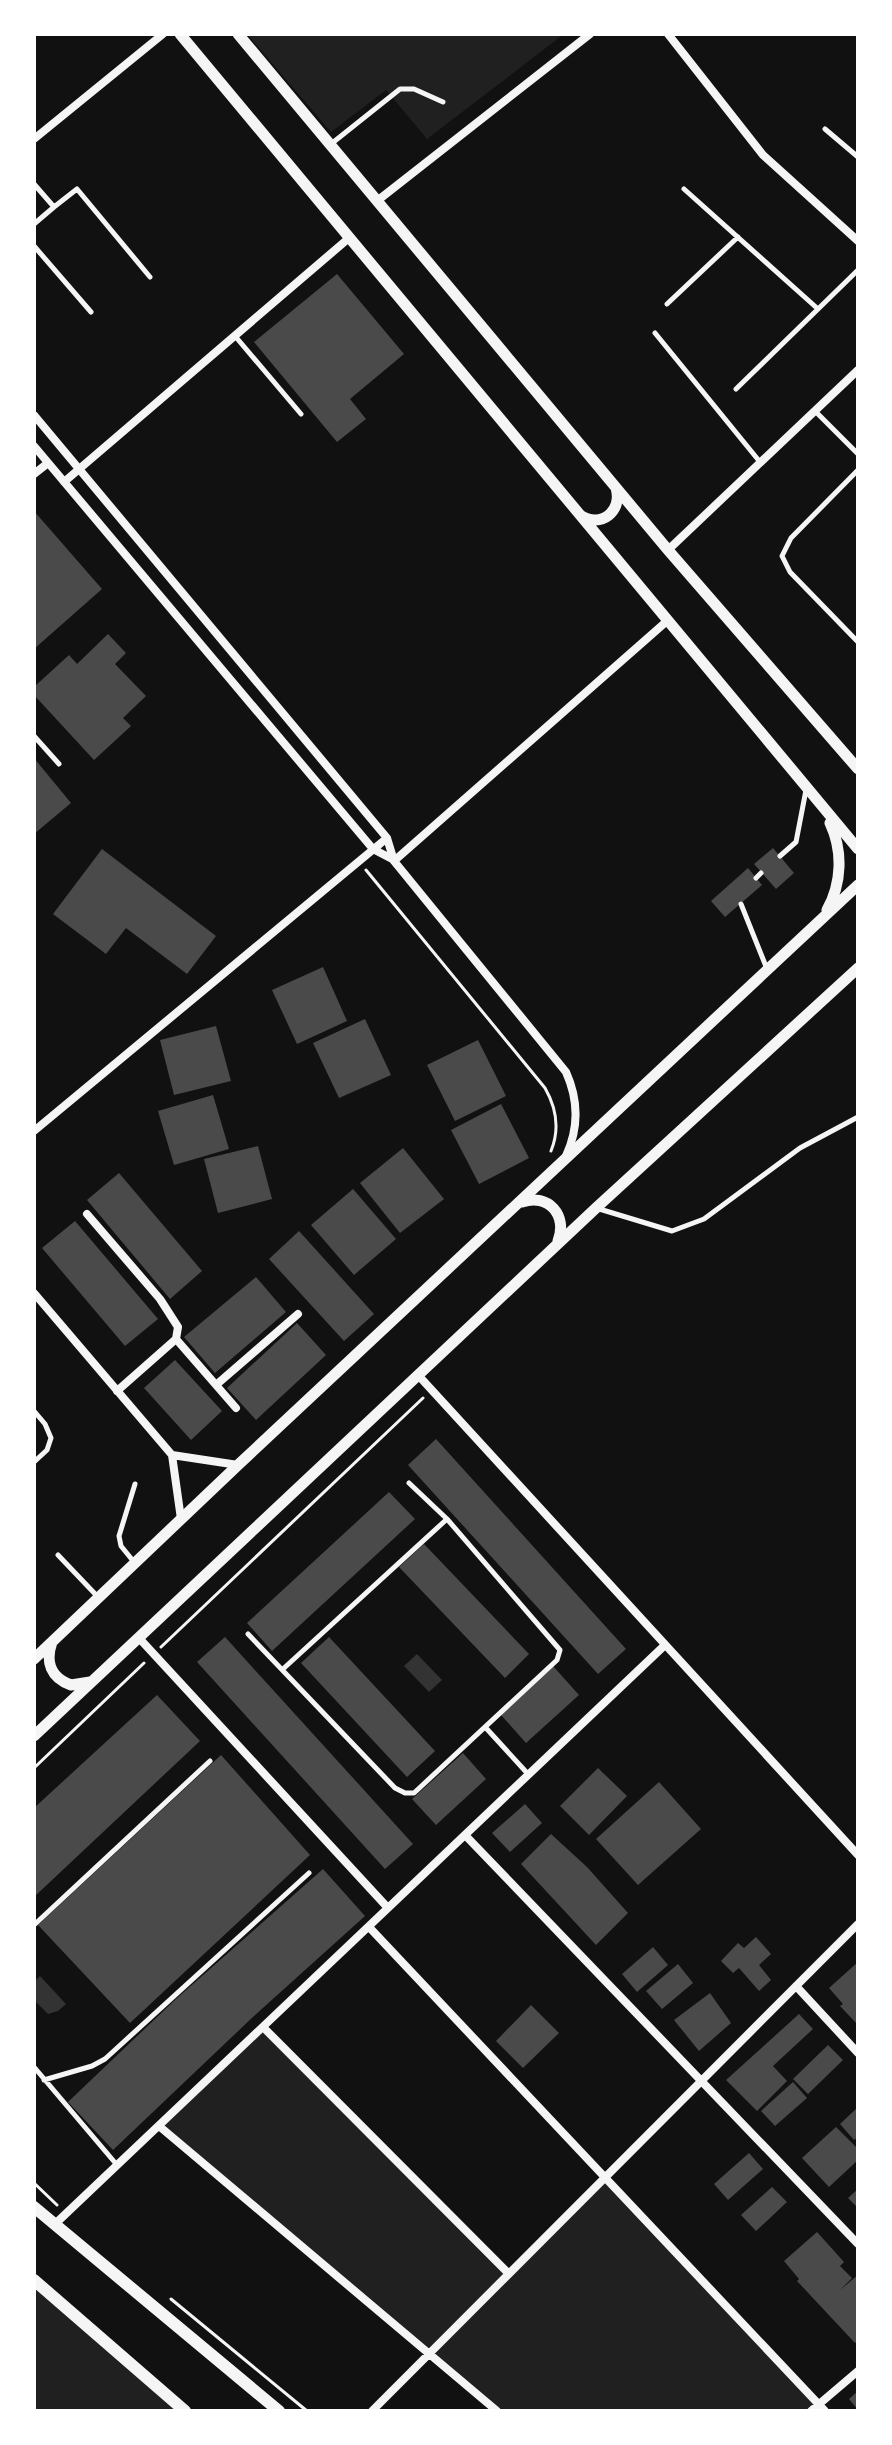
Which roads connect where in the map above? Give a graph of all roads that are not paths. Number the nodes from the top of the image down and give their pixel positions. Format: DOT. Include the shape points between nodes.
graph roads {
  1 [pos="163,34"];
  2 [pos="180,34"];
  3 [pos="238,34"];
  4 [pos="590,34"];
  5 [pos="668,34"];
  6 [pos="443,102"];
  7 [pos="825,129"];
  8 [pos="34,139"];
  9 [pos="330,145"];
  10 [pos="858,157"];
  11 [pos="34,184"];
  12 [pos="684,189"];
  13 [pos="377,201"];
  14 [pos="54,207"];
  15 [pos="34,224"];
  16 [pos="738,237"];
  17 [pos="349,238"];
  18 [pos="858,241"];
  19 [pos="34,246"];
  20 [pos="858,270"];
  21 [pos="150,277"];
  22 [pos="667,304"];
  23 [pos="818,309"];
  24 [pos="91,312"];
  25 [pos="655,333"];
  26 [pos="235,335"];
  27 [pos="858,370"];
  28 [pos="736,389"];
  29 [pos="815,411"];
  30 [pos="301,414"];
  31 [pos="34,415"];
  32 [pos="34,446"];
  33 [pos="858,454"];
  34 [pos="760,462"];
  35 [pos="48,463"];
  36 [pos="79,470"];
  37 [pos="858,470"];
  38 [pos="34,474"];
  39 [pos="612,480"];
  40 [pos="64,482"];
  41 [pos="576,512"];
  42 [pos="668,550"];
  43 [pos="667,621"];
  44 [pos="858,642"];
  45 [pos="34,736"];
  46 [pos="59,764"];
  47 [pos="858,768"];
  48 [pos="809,792"];
  49 [pos="387,838"];
  50 [pos="373,849"];
  51 [pos="858,849"];
  52 [pos="780,856"];
  53 [pos="394,861"];
  54 [pos="761,873"];
  55 [pos="756,878"];
  56 [pos="858,885"];
  57 [pos="741,904"];
  58 [pos="823,917"];
  59 [pos="767,970"];
  60 [pos="858,971"];
  61 [pos="34,1116"];
  62 [pos="858,1117"];
  63 [pos="42,1125"];
  64 [pos="34,1131"];
  65 [pos="566,1157"];
  66 [pos="516,1205"];
  67 [pos="596,1208"];
  68 [pos="87,1214"];
  69 [pos="553,1248"];
  70 [pos="34,1293"];
  71 [pos="298,1314"];
  72 [pos="176,1339"];
  73 [pos="418,1375"];
  74 [pos="216,1385"];
  75 [pos="117,1391"];
  76 [pos="236,1408"];
  77 [pos="34,1411"];
  78 [pos="172,1455"];
  79 [pos="34,1462"];
  80 [pos="238,1465"];
  81 [pos="409,1483"];
  82 [pos="135,1484"];
  83 [pos="181,1519"];
  84 [pos="447,1519"];
  85 [pos="58,1555"];
  86 [pos="134,1563"];
  87 [pos="98,1597"];
  88 [pos="248,1634"];
  89 [pos="58,1636"];
  90 [pos="139,1638"];
  91 [pos="665,1645"];
  92 [pos="34,1659"];
  93 [pos="283,1669"];
  94 [pos="96,1678"];
  95 [pos="485,1728"];
  96 [pos="34,1736"];
  97 [pos="210,1761"];
  98 [pos="529,1775"];
  99 [pos="465,1835"];
  100 [pos="858,1855"];
  101 [pos="309,1873"];
  102 [pos="388,1908"];
  103 [pos="858,1924"];
  104 [pos="34,1925"];
  105 [pos="369,1927"];
  106 [pos="796,1986"];
  107 [pos="263,2027"];
  108 [pos="858,2053"];
  109 [pos="34,2067"];
  110 [pos="44,2080"];
  111 [pos="702,2081"];
  112 [pos="159,2126"];
  113 [pos="117,2165"];
  114 [pos="605,2177"];
  115 [pos="34,2207"];
  116 [pos="54,2225"];
  117 [pos="858,2244"];
  118 [pos="509,2274"];
  119 [pos="34,2280"];
  120 [pos="429,2354"];
  121 [pos="858,2371"];
  122 [pos="822,2408"];
  123 [pos="185,2411"];
  124 [pos="279,2411"];
  125 [pos="372,2411"];
  126 [pos="497,2411"];
  127 [pos="811,2411"];
  1 -- 8 [label="street"];
  2 -- 17 [label="street"];
  3 -- 9 [label="street"];
  4 -- 13 [label="street"];
  5 -- 18 [label="street" via="763,155"];
  6 -- 9 [label="lane" via="414,89 400,89"];
  7 -- 10 [label="lane"];
  9 -- 13 [label="street"];
  11 -- 14 [label="lane"];
  12 -- 16 [label="lane"];
  13 -- 39 [label="street"];
  14 -- 15 [label="lane"];
  14 -- 21 [label="lane" via="77,189"];
  16 -- 22 [label="lane"];
  16 -- 23 [label="lane"];
  17 -- 26 [label="street"];
  17 -- 41 [label="street"];
  19 -- 24 [label="lane"];
  20 -- 23 [label="lane"];
  23 -- 28 [label="lane"];
  25 -- 34 [label="lane"];
  26 -- 30 [label="lane"];
  26 -- 36 [label="street"];
  27 -- 29 [label="street"];
  29 -- 33 [label="lane"];
  29 -- 34 [label="street"];
  31 -- 36 [label="street"];
  32 -- 35 [label="street"];
  34 -- 42 [label="street"];
  35 -- 38 [label="street"];
  35 -- 40 [label="street"];
  36 -- 40 [label="street"];
  36 -- 49 [label="street"];
  37 -- 44 [label="lane" via="791,538 782,556 790,572"];
  39 -- 41 [label="street" via="618,504 611,515 587,519"];
  39 -- 42 [label="street"];
  40 -- 50 [label="street"];
  41 -- 43 [label="street"];
  42 -- 47 [label="street"];
  43 -- 48 [label="street"];
  43 -- 53 [label="street"];
  45 -- 46 [label="lane"];
  48 -- 51 [label="street"];
  48 -- 52 [label="lane" via="796,842"];
  48 -- 58 [label="street" via="834,830 839,856 838,882"];
  49 -- 50 [label="street"];
  49 -- 53 [label="street"];
  50 -- 53 [label="street"];
  50 -- 63 [label="street"];
  53 -- 65 [label="street" via="566,1072 576,1115"];
  54 -- 55 [label="lane"];
  56 -- 58 [label="street"];
  57 -- 59 [label="lane"];
  58 -- 59 [label="street"];
  59 -- 65 [label="street"];
  60 -- 67 [label="street"];
  61 -- 63 [label="lane"];
  62 -- 67 [label="lane" via="800,1148 704,1219 672,1231"];
  63 -- 64 [label="street"];
  65 -- 66 [label="street"];
  66 -- 69 [label="street" via="536,1199 555,1209 562,1229"];
  66 -- 80 [label="street"];
  67 -- 69 [label="street"];
  68 -- 72 [label="street" via="177,1321"];
  69 -- 73 [label="street"];
  70 -- 75 [label="street"];
  71 -- 74 [label="street"];
  72 -- 74 [label="street"];
  72 -- 75 [label="street"];
  73 -- 90 [label="street"];
  73 -- 91 [label="street"];
  74 -- 76 [label="street"];
  75 -- 78 [label="street"];
  77 -- 79 [label="lane" via="51,1438"];
  78 -- 80 [label="street"];
  78 -- 83 [label="street"];
  80 -- 83 [label="street"];
  81 -- 84 [label="lane"];
  82 -- 86 [label="lane" via="119,1536"];
  83 -- 86 [label="street"];
  84 -- 93 [label="lane"];
  84 -- 95 [label="lane" via="560,1650 557,1660"];
  85 -- 87 [label="lane"];
  86 -- 87 [label="street"];
  87 -- 89 [label="street"];
  88 -- 93 [label="lane"];
  89 -- 92 [label="street"];
  89 -- 94 [label="street" via="48,1660 56,1676 71,1685"];
  90 -- 94 [label="street"];
  90 -- 102 [label="street"];
  91 -- 98 [label="street"];
  91 -- 100 [label="street"];
  93 -- 95 [label="lane" via="405,1793 414,1793"];
  94 -- 96 [label="street"];
  95 -- 98 [label="lane"];
  97 -- 104 [label="lane"];
  98 -- 99 [label="street"];
  99 -- 102 [label="street"];
  99 -- 111 [label="street"];
  101 -- 110 [label="lane" via="105,2059"];
  102 -- 105 [label="street"];
  103 -- 106 [label="street"];
  105 -- 107 [label="street"];
  105 -- 114 [label="street"];
  106 -- 108 [label="street"];
  106 -- 111 [label="street"];
  107 -- 112 [label="street"];
  107 -- 118 [label="street"];
  109 -- 110 [label="lane"];
  110 -- 113 [label="lane"];
  111 -- 114 [label="street"];
  111 -- 117 [label="street"];
  112 -- 113 [label="street"];
  112 -- 120 [label="street"];
  113 -- 116 [label="street"];
  114 -- 118 [label="street"];
  114 -- 122 [label="street"];
  115 -- 116 [label="main road"];
  116 -- 124 [label="main road"];
  118 -- 120 [label="street"];
  119 -- 123 [label="main road"];
  120 -- 125 [label="street"];
  120 -- 126 [label="street"];
  121 -- 122 [label="street"];
  122 -- 127 [label="street"];
}
